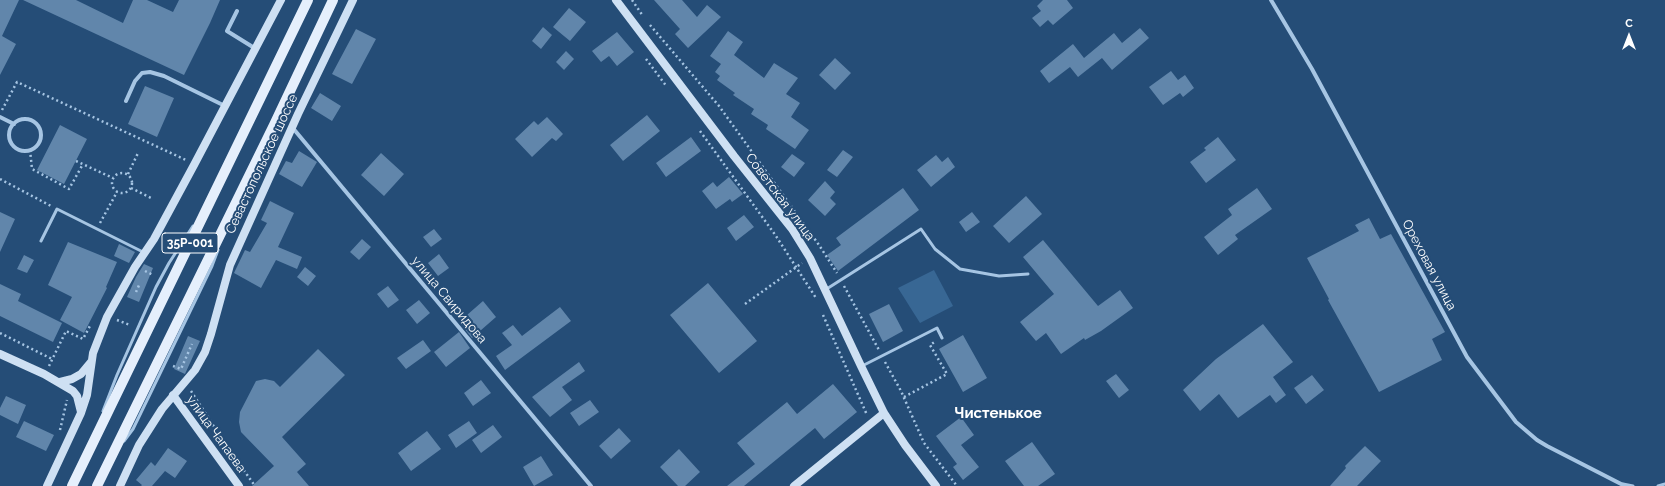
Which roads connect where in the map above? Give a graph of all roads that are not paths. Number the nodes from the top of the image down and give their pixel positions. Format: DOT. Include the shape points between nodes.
graph roads {
  1 [pos="282,0"];
  2 [pos="308,0"];
  3 [pos="333,0"];
  4 [pos="353,0"];
  5 [pos="616,0"];
  6 [pos="1270,0"];
  7 [pos="237,11"];
  8 [pos="257,49"];
  9 [pos="126,102"];
  10 [pos="225,106"];
  11 [pos="0,117"];
  12 [pos="14,124"];
  13 [pos="292,127"];
  14 [pos="41,241"];
  15 [pos="145,253"];
  16 [pos="1028,274"];
  17 [pos="825,290"];
  18 [pos="942,338"];
  19 [pos="0,354"];
  20 [pos="91,362"];
  21 [pos="861,366"];
  22 [pos="60,382"];
  23 [pos="182,385"];
  24 [pos="87,395"];
  25 [pos="876,397"];
  26 [pos="171,398"];
  27 [pos="179,404"];
  28 [pos="81,413"];
  29 [pos="884,413"];
  30 [pos="871,423"];
  31 [pos="892,425"];
  32 [pos="1665,484"];
  33 [pos="1624,485"];
  34 [pos="47,486"];
  35 [pos="72,486"];
  36 [pos="97,486"];
  37 [pos="120,486"];
  38 [pos="239,486"];
  39 [pos="591,486"];
  40 [pos="794,486"];
  41 [pos="936,486"];
  42 [pos="1633,486"];
  43 [pos="1658,486"];
  1 -- 8 [label="main road"];
  2 -- 35 [label="main road, 35Р-001"];
  3 -- 36 [label="main road, 35Р-001"];
  4 -- 13 [label="main road, Севастопольское шоссе"];
  5 -- 17 [label="main road, Советская улица" via="792,229 810,258"];
  6 -- 33 [label="street, Ореховая улица" via="1312,69 1467,357 1516,422 1537,440"];
  7 -- 8 [label="street" via="227,31"];
  8 -- 10 [label="main road"];
  9 -- 10 [label="street" via="142,73 150,72 164,76"];
  10 -- 15 [label="main road"];
  11 -- 12 [label="street"];
  12 -- 12 [label="street" via="10,131 10,141 17,149 22,151 37,147 42,137 39,127 26,119"];
  13 -- 23 [label="main road, Севастопольское шоссе" via="230,264 205,352 195,370"];
  13 -- 39 [label="street, улица Свиридова"];
  14 -- 15 [label="lane" via="57,209"];
  15 -- 20 [label="main road" via="107,317"];
  16 -- 17 [label="lane" via="999,276 960,269 936,249 921,229"];
  17 -- 21 [label="main road, Советская улица"];
  18 -- 21 [label="lane" via="937,328"];
  19 -- 22 [label="main road"];
  20 -- 22 [label="main road" via="72,380"];
  20 -- 24 [label="main road"];
  21 -- 25 [label="main road, Советская улица"];
  22 -- 24 [label="main road"];
  22 -- 28 [label="main road" via="73,390"];
  23 -- 26 [label="main road, Севастопольское шоссе"];
  23 -- 27 [label="main road" via="177,393"];
  24 -- 28 [label="main road"];
  25 -- 29 [label="main road, Советская улица"];
  25 -- 30 [label="main road" via="878,407 876,417"];
  26 -- 27 [label="main road, улица Чапаева"];
  26 -- 37 [label="main road, Севастопольское шоссе" via="139,445"];
  27 -- 38 [label="main road, улица Чапаева"];
  28 -- 34 [label="main road"];
  29 -- 30 [label="main road"];
  29 -- 31 [label="main road, Советская улица"];
  30 -- 31 [label="main road" via="882,421"];
  30 -- 40 [label="main road"];
  31 -- 41 [label="main road, Советская улица"];
  32 -- 43 [label="lane"];
  33 -- 42 [label="lane"];
}
